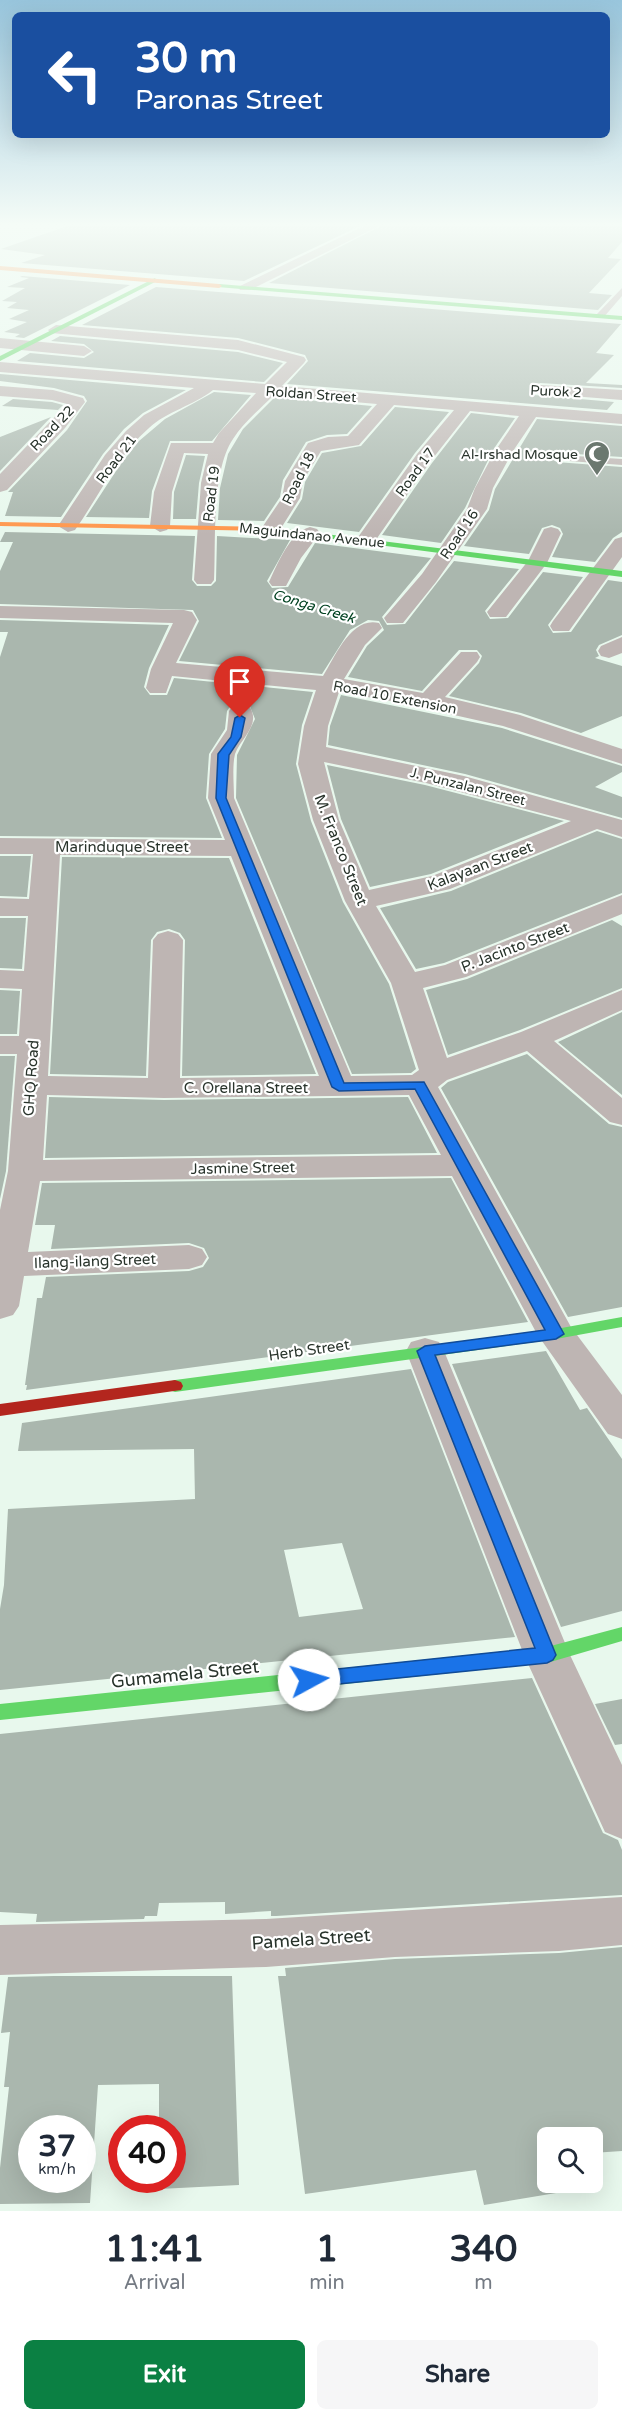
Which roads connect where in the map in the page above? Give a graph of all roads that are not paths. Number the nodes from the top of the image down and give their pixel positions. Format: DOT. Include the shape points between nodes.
graph roads {
  1 [pos="56,330"];
  2 [pos="0,344"];
  3 [pos="27,346"];
  4 [pos="98,352"];
  5 [pos="0,359"];
  6 [pos="253,365"];
  7 [pos="0,367"];
  8 [pos="289,368"];
  9 [pos="441,385"];
  10 [pos="207,386"];
  11 [pos="520,389"];
  12 [pos="8,391"];
  13 [pos="268,391"];
  14 [pos="622,395"];
  15 [pos="389,400"];
  16 [pos="428,403"];
  17 [pos="466,406"];
  18 [pos="0,410"];
  19 [pos="531,411"];
  20 [pos="622,419"];
  21 [pos="219,449"];
  22 [pos="560,458"];
  23 [pos="622,462"];
  24 [pos="0,486"];
  25 [pos="0,524"];
  26 [pos="68,526"];
  27 [pos="160,526"];
  28 [pos="207,526"];
  29 [pos="272,529"];
  30 [pos="310,533"];
  31 [pos="552,533"];
  32 [pos="366,540"];
  33 [pos="622,543"];
  34 [pos="448,550"];
  35 [pos="537,563"];
  36 [pos="612,573"];
  37 [pos="204,580"];
  38 [pos="279,582"];
  39 [pos="0,612"];
  40 [pos="498,612"];
  41 [pos="394,618"];
  42 [pos="561,627"];
  43 [pos="370,628"];
  44 [pos="469,657"];
  45 [pos="330,684"];
  46 [pos="428,702"];
  47 [pos="241,711"];
  48 [pos="312,753"];
  49 [pos="622,757"];
  50 [pos="596,820"];
  51 [pos="622,829"];
  52 [pos="0,846"];
  53 [pos="47,847"];
  54 [pos="243,848"];
  55 [pos="359,901"];
  56 [pos="622,904"];
  57 [pos="0,907"];
  58 [pos="43,908"];
  59 [pos="168,940"];
  60 [pos="0,979"];
  61 [pos="38,980"];
  62 [pos="406,983"];
  63 [pos="622,999"];
  64 [pos="532,1039"];
  65 [pos="0,1045"];
  66 [pos="33,1045"];
  67 [pos="428,1079"];
  68 [pos="31,1085"];
  69 [pos="339,1087"];
  70 [pos="164,1088"];
  71 [pos="618,1106"];
  72 [pos="462,1165"];
  73 [pos="25,1171"];
  74 [pos="189,1257"];
  75 [pos="4,1265"];
  76 [pos="0,1306"];
  77 [pos="622,1322"];
  78 [pos="556,1334"];
  79 [pos="425,1351"];
  80 [pos="0,1410"];
  81 [pos="622,1424"];
  82 [pos="622,1634"];
  83 [pos="547,1655"];
  84 [pos="0,1712"];
  85 [pos="622,1817"];
  86 [pos="622,1920"];
  87 [pos="0,1950"];
  1 -- 3 [label="street"];
  1 -- 8 [label="street" via="238,345 298,360"];
  2 -- 3 [label="street"];
  3 -- 4 [label="street"];
  3 -- 5 [label="street"];
  6 -- 8 [label="street"];
  7 -- 10 [label="street, Roldan Street"];
  8 -- 13 [label="street, Road 19"];
  9 -- 16 [label="street"];
  10 -- 13 [label="street, Roldan Street"];
  10 -- 26 [label="street, Road 21" via="142,424 120,449"];
  11 -- 14 [label="street, Purok 2"];
  12 -- 18 [label="street"];
  12 -- 24 [label="street, Road 22" via="77,402"];
  13 -- 15 [label="street, Roldan Street"];
  13 -- 21 [label="street, Road 19"];
  15 -- 16 [label="street, Roldan Street"];
  15 -- 29 [label="street, Road 18" via="353,441 314,447"];
  16 -- 17 [label="street, Roldan Street"];
  17 -- 19 [label="street, Roldan Street"];
  17 -- 32 [label="street, Road 17" via="423,458"];
  19 -- 20 [label="street, Roldan Street"];
  19 -- 34 [label="street, Road 16" via="504,451 477,509"];
  21 -- 27 [label="street" via="177,447 163,492"];
  21 -- 28 [label="street, Road 19" via="210,483"];
  22 -- 23 [label="lane"];
  25 -- 26 [label="street, Maguindanao Avenue"];
  26 -- 27 [label="street, Maguindanao Avenue"];
  27 -- 28 [label="street, Maguindanao Avenue"];
  28 -- 29 [label="street, Maguindanao Avenue"];
  28 -- 37 [label="street, Road 19"];
  29 -- 30 [label="street, Maguindanao Avenue"];
  30 -- 32 [label="street, Maguindanao Avenue"];
  30 -- 38 [label="street" via="291,557"];
  31 -- 35 [label="street"];
  32 -- 34 [label="street, Maguindanao Avenue"];
  33 -- 36 [label="street"];
  34 -- 35 [label="street, Maguindanao Avenue"];
  34 -- 41 [label="street, Road 16"];
  35 -- 36 [label="street, Maguindanao Avenue"];
  35 -- 40 [label="street"];
  36 -- 42 [label="street"];
  39 -- 45 [label="street, Road 10 Extension" via="184,617 160,678 259,674"];
  43 -- 45 [label="street, M. Franco Street" via="356,641"];
  44 -- 46 [label="street"];
  45 -- 46 [label="street, Road 10 Extension"];
  45 -- 48 [label="street, M. Franco Street" via="321,706"];
  46 -- 49 [label="street, Road 10 Extension" via="540,727"];
  47 -- 54 [label="street" via="239,730 224,754 220,781 221,798"];
  48 -- 50 [label="street, J. Punzalan Street" via="381,764"];
  48 -- 55 [label="street, M. Franco Street" via="313,777 326,820"];
  50 -- 51 [label="street, J. Punzalan Street"];
  50 -- 55 [label="street, Kalayaan Street" via="441,883"];
  52 -- 53 [label="street, Marinduque Street"];
  53 -- 54 [label="street, Marinduque Street"];
  53 -- 58 [label="street, GHQ Road"];
  54 -- 69 [label="street"];
  55 -- 62 [label="street, M. Franco Street"];
  56 -- 62 [label="street, P. Jacinto Street" via="477,962"];
  57 -- 58 [label="street"];
  58 -- 61 [label="street, GHQ Road"];
  59 -- 70 [label="street"];
  60 -- 61 [label="street"];
  61 -- 66 [label="street, GHQ Road"];
  62 -- 67 [label="street, M. Franco Street"];
  63 -- 64 [label="street, C. Orellana Street"];
  64 -- 67 [label="street, C. Orellana Street"];
  64 -- 71 [label="street"];
  65 -- 66 [label="street"];
  66 -- 68 [label="street, GHQ Road"];
  67 -- 69 [label="street, C. Orellana Street"];
  67 -- 72 [label="street, M. Franco Street"];
  68 -- 70 [label="street, C. Orellana Street"];
  68 -- 73 [label="street, GHQ Road"];
  69 -- 70 [label="street, C. Orellana Street"];
  72 -- 73 [label="street, Jasmine Street"];
  72 -- 78 [label="street, M. Franco Street"];
  73 -- 75 [label="street, GHQ Road"];
  74 -- 75 [label="street, Ilang-ilang Street"];
  75 -- 76 [label="street, GHQ Road"];
  77 -- 78 [label="street, Herb Street"];
  78 -- 79 [label="street, Herb Street"];
  78 -- 81 [label="street, M. Franco Street"];
  79 -- 80 [label="street, Herb Street"];
  79 -- 83 [label="street"];
  82 -- 83 [label="street, Gumamela Street"];
  83 -- 84 [label="street, Gumamela Street"];
  83 -- 85 [label="street"];
  86 -- 87 [label="street, Pamela Street" via="266,1943"];
}
